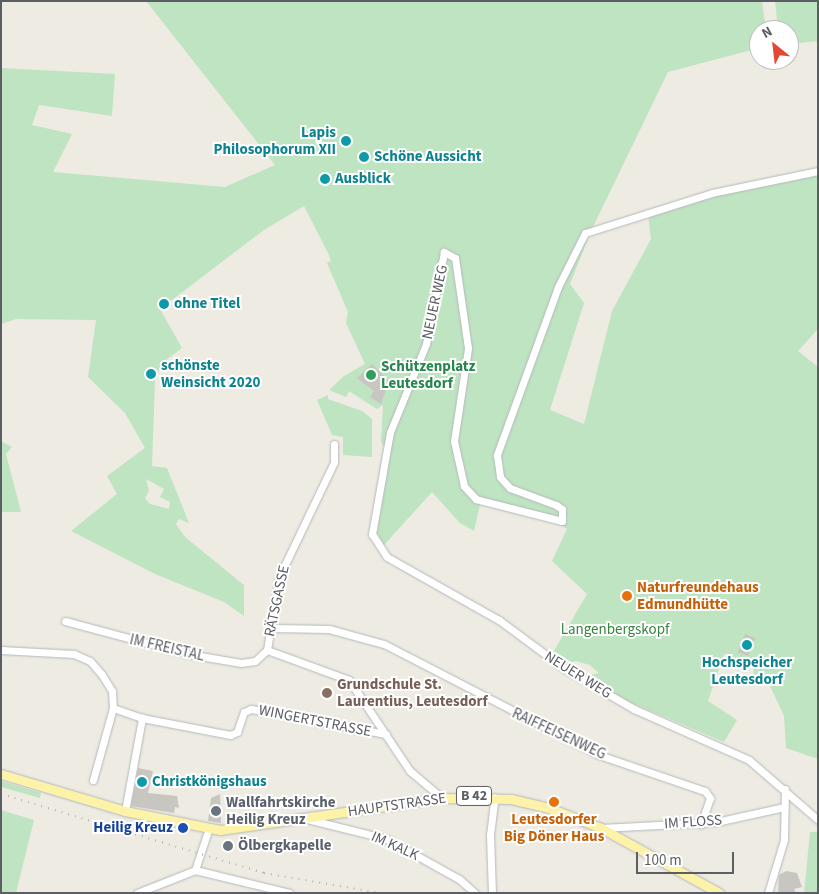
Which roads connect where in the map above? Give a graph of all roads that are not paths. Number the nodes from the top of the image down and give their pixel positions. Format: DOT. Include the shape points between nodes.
graph roads {
  1 [pos="818,171"];
  2 [pos="334,444"];
  3 [pos="65,622"];
  4 [pos="270,628"];
  5 [pos="1,650"];
  6 [pos="267,650"];
  7 [pos="113,708"];
  8 [pos="142,718"];
  9 [pos="386,734"];
  10 [pos="1,774"];
  11 [pos="93,780"];
  12 [pos="785,789"];
  13 [pos="495,797"];
  14 [pos="442,798"];
  15 [pos="784,807"];
  16 [pos="125,811"];
  17 [pos="307,819"];
  18 [pos="818,820"];
  19 [pos="701,824"];
  20 [pos="209,828"];
  21 [pos="601,828"];
  22 [pos="195,870"];
  23 [pos="137,893"];
  24 [pos="289,893"];
  25 [pos="475,893"];
  26 [pos="492,893"];
  27 [pos="719,893"];
  28 [pos="768,893"];
  1 -- 12 [label="street, NEUER WEG" via="712,193 585,234 558,287 497,455 500,477 510,488 556,506 564,515 562,521 476,499 464,486 454,441 468,348 455,258 446,251 426,344 390,432 375,513 375,541 391,559 499,620 564,670 634,709 749,760"];
  2 -- 4 [label="street, RÄTSGASSE" via="334,462 279,577"];
  3 -- 6 [label="street, IM FREISTAL" via="188,654 240,663 255,661"];
  4 -- 6 [label="street, RÄTSGASSE"];
  4 -- 19 [label="street, RAIFFEISENWEG" via="329,629 384,644 599,755 705,791 710,798"];
  5 -- 7 [label="street" via="80,656 108,683"];
  6 -- 9 [label="street, RÄTSGASSE" via="349,680"];
  7 -- 8 [label="street, WINGERTSTRASSE"];
  7 -- 11 [label="street"];
  8 -- 9 [label="street, WINGERTSTRASSE" via="234,734 244,712 256,709"];
  8 -- 16 [label="street"];
  9 -- 14 [label="street, RÄTSGASSE" via="410,771"];
  10 -- 16 [label="main road, HAUPTSTRASSE / B 42"];
  12 -- 15 [label="street"];
  12 -- 18 [label="street, NEUER WEG"];
  13 -- 14 [label="main road, HAUPTSTRASSE / B 42"];
  13 -- 21 [label="main road, HAUPTSTRASSE / B 42" via="549,808"];
  13 -- 26 [label="street" via="490,835"];
  14 -- 17 [label="main road, HAUPTSTRASSE / B 42"];
  15 -- 19 [label="street, IM FLOSS"];
  15 -- 28 [label="street" via="784,840"];
  16 -- 20 [label="main road, HAUPTSTRASSE / B 42"];
  17 -- 20 [label="main road, HAUPTSTRASSE / B 42" via="241,829"];
  17 -- 25 [label="street, IM KALK" via="387,840 459,880"];
  19 -- 21 [label="street, IM FLOSS"];
  20 -- 22 [label="street"];
  21 -- 27 [label="main road, HAUPTSTRASSE / B 42"];
  22 -- 23 [label="street"];
  22 -- 24 [label="street"];
}
